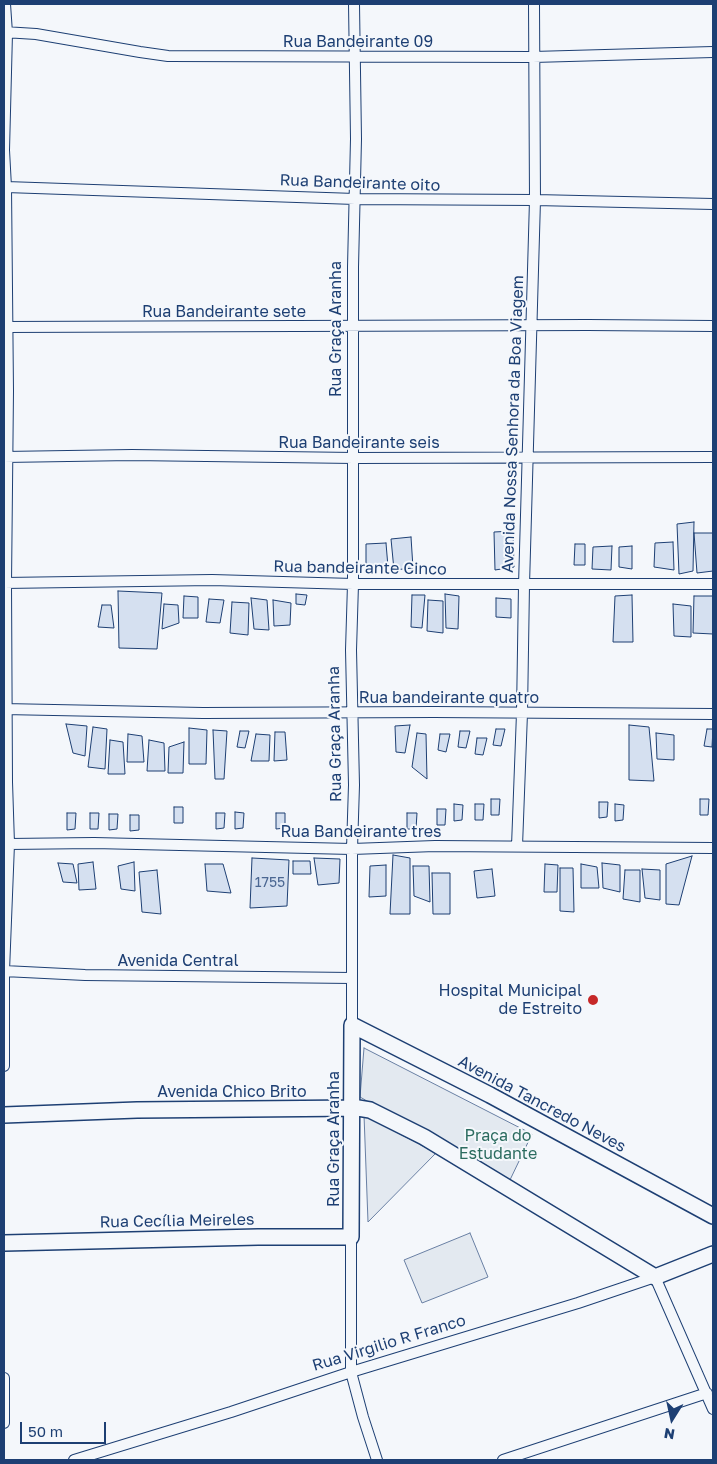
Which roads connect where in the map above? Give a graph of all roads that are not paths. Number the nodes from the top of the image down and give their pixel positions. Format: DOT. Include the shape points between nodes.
graph roads {
  1 [pos="5,4"];
  2 [pos="354,4"];
  3 [pos="534,4"];
  4 [pos="6,32"];
  5 [pos="713,52"];
  6 [pos="533,57"];
  7 [pos="354,58"];
  8 [pos="4,150"];
  9 [pos="6,187"];
  10 [pos="355,199"];
  11 [pos="535,200"];
  12 [pos="713,204"];
  13 [pos="531,326"];
  14 [pos="713,326"];
  15 [pos="5,327"];
  16 [pos="353,327"];
  17 [pos="528,457"];
  18 [pos="713,457"];
  19 [pos="5,458"];
  20 [pos="354,458"];
  21 [pos="5,583"];
  22 [pos="353,584"];
  23 [pos="524,584"];
  24 [pos="713,584"];
  25 [pos="5,710"];
  26 [pos="353,713"];
  27 [pos="522,713"];
  28 [pos="713,714"];
  29 [pos="9,844"];
  30 [pos="517,846"];
  31 [pos="713,848"];
  32 [pos="352,849"];
  33 [pos="4,971"];
  34 [pos="352,978"];
  35 [pos="352,1026"];
  36 [pos="4,1066"];
  37 [pos="352,1108"];
  38 [pos="4,1115"];
  39 [pos="713,1216"];
  40 [pos="351,1237"];
  41 [pos="4,1243"];
  42 [pos="713,1254"];
  43 [pos="655,1277"];
  44 [pos="351,1372"];
  45 [pos="4,1378"];
  46 [pos="707,1393"];
  47 [pos="4,1405"];
  48 [pos="713,1409"];
  49 [pos="4,1423"];
  50 [pos="74,1460"];
  51 [pos="377,1460"];
  52 [pos="503,1460"];
  1 -- 4 [label="street"];
  2 -- 7 [label="street, Rua Graça Aranha"];
  3 -- 6 [label="street, Avenida Nossa Senhora da Boa Viagem"];
  4 -- 7 [label="street, Rua Bandeirante 09" via="168,56"];
  4 -- 8 [label="street"];
  5 -- 6 [label="street, Rua Bandeirante 09"];
  6 -- 7 [label="street, Rua Bandeirante 09"];
  6 -- 11 [label="street, Avenida Nossa Senhora da Boa Viagem"];
  7 -- 10 [label="street, Rua Graça Aranha"];
  8 -- 9 [label="street"];
  9 -- 10 [label="street, Rua Bandeirante oito"];
  9 -- 15 [label="street"];
  10 -- 11 [label="street, Rua Bandeirante oito"];
  10 -- 16 [label="street, Rua Graça Aranha"];
  11 -- 12 [label="street, Rua Bandeirante oito"];
  11 -- 13 [label="street, Avenida Nossa Senhora da Boa Viagem"];
  13 -- 14 [label="street, Rua Bandeirante sete"];
  13 -- 16 [label="street, Rua Bandeirante sete"];
  13 -- 17 [label="street, Avenida Nossa Senhora da Boa Viagem"];
  15 -- 16 [label="street, Rua Bandeirante sete"];
  15 -- 19 [label="street"];
  16 -- 20 [label="street, Rua Graça Aranha"];
  17 -- 18 [label="street, Rua Bandeirante seis"];
  17 -- 20 [label="street, Rua Bandeirante seis"];
  17 -- 23 [label="street, Avenida Nossa Senhora da Boa Viagem"];
  19 -- 20 [label="street, Rua Bandeirante seis" via="132,455"];
  19 -- 21 [label="street"];
  20 -- 22 [label="street, Rua Graça Aranha"];
  21 -- 22 [label="street, Rua bandeirante Cinco" via="212,580"];
  21 -- 25 [label="street"];
  22 -- 23 [label="street, Rua bandeirante Cinco"];
  22 -- 26 [label="street, Rua Graça Aranha"];
  23 -- 24 [label="street, Rua bandeirante Cinco"];
  23 -- 27 [label="street, Avenida Nossa Senhora da Boa Viagem"];
  25 -- 26 [label="street, Rua bandeirante quatro"];
  25 -- 29 [label="street"];
  26 -- 27 [label="street, Rua bandeirante quatro"];
  26 -- 32 [label="street, Rua Graça Aranha"];
  27 -- 28 [label="street, Rua bandeirante quatro"];
  27 -- 30 [label="street, Avenida Nossa Senhora da Boa Viagem"];
  29 -- 32 [label="street, Rua Bandeirante tres"];
  29 -- 33 [label="street"];
  30 -- 31 [label="street, Rua Bandeirante tres"];
  30 -- 32 [label="street, Rua Bandeirante tres"];
  32 -- 34 [label="street, Rua Graça Aranha"];
  33 -- 34 [label="street, Avenida Central"];
  33 -- 36 [label="street"];
  34 -- 35 [label="street, Rua Graça Aranha"];
  35 -- 37 [label="main road, Rua Graça Aranha"];
  35 -- 39 [label="main road, Avenida Tancredo Neves" via="490,1095"];
  37 -- 38 [label="main road, Avenida Chico Brito"];
  37 -- 40 [label="main road, Rua Graça Aranha"];
  37 -- 43 [label="main road, Avenida Chico Brito" via="370,1110 424,1137"];
  40 -- 41 [label="main road, Rua Cecília Meireles"];
  40 -- 44 [label="street, Rua Graça Aranha"];
  42 -- 43 [label="main road, Rua Virgilio R Franco"];
  43 -- 44 [label="street, Rua Virgilio R Franco"];
  43 -- 46 [label="street"];
  44 -- 50 [label="street, Rua Virgilio R Franco"];
  44 -- 51 [label="street, Rua Graça Aranha"];
  45 -- 47 [label="street"];
  46 -- 48 [label="street"];
  46 -- 52 [label="street"];
  47 -- 49 [label="street"];
}
